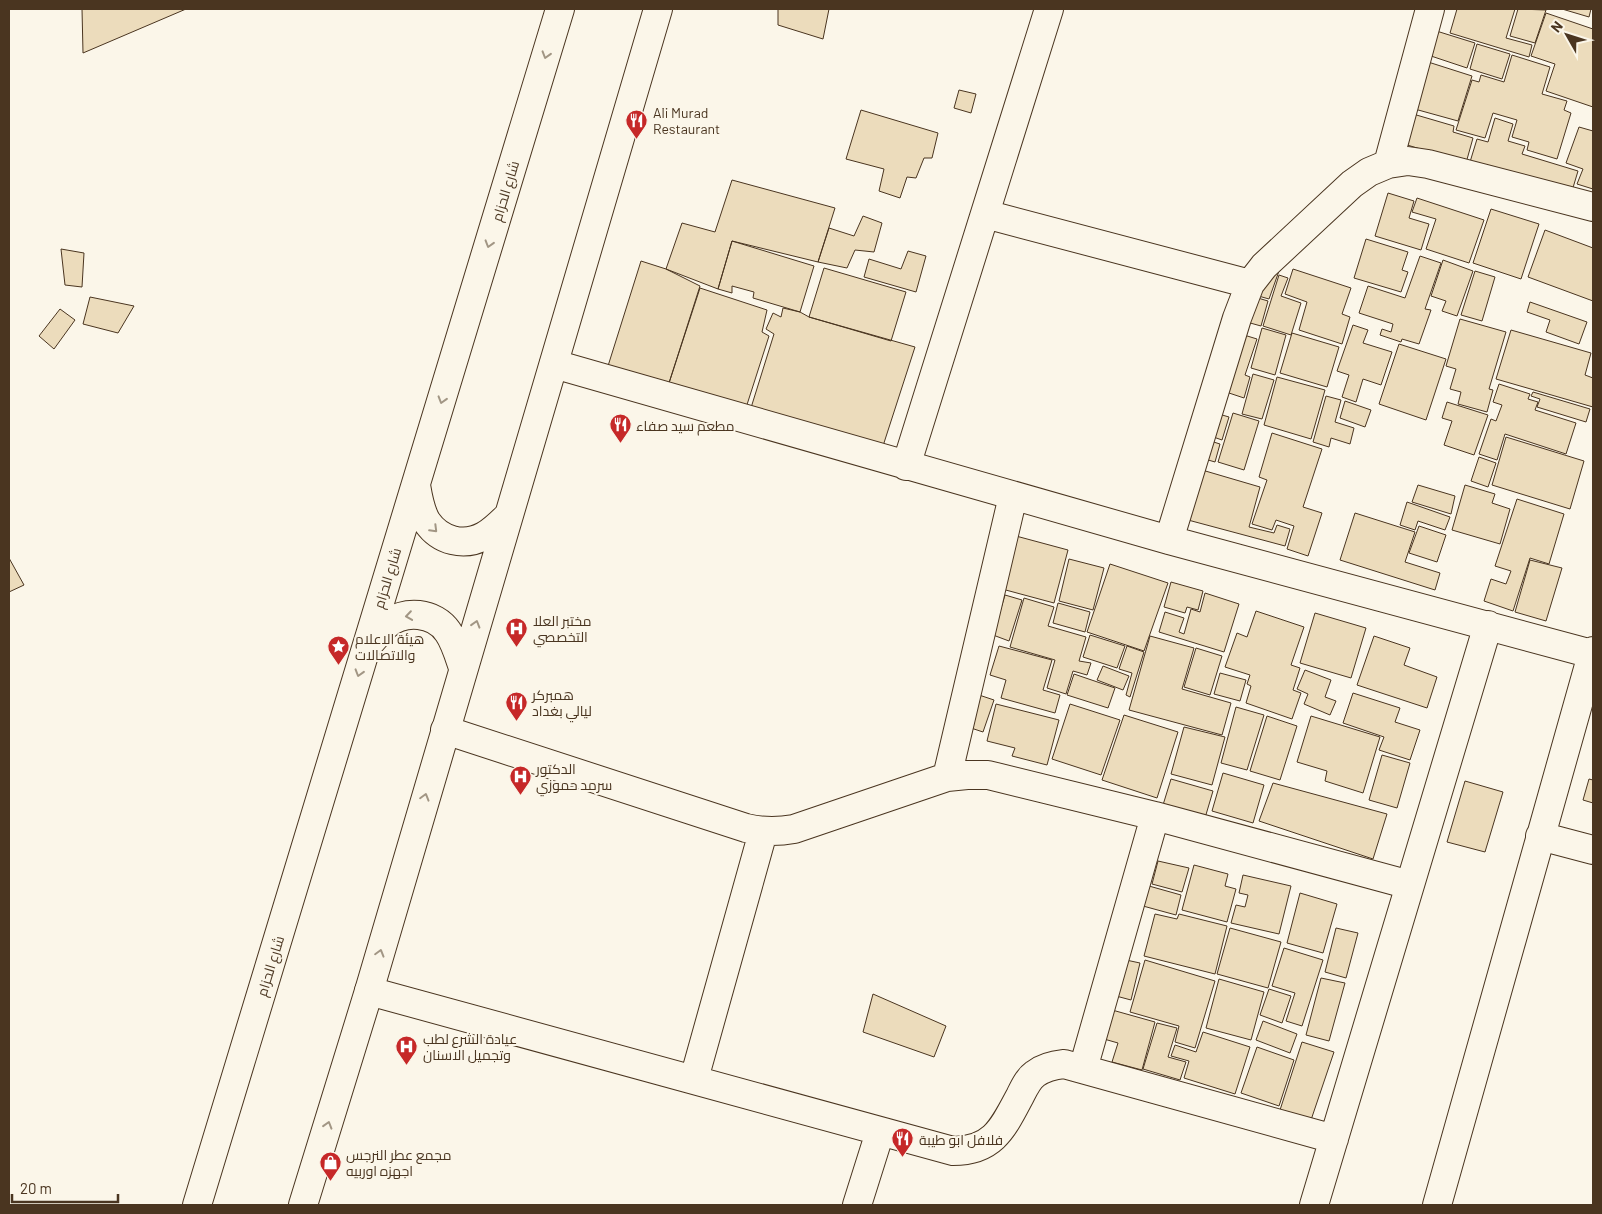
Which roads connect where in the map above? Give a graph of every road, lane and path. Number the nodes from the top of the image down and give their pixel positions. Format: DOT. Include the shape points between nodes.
graph roads {
  1 [pos="560,9"];
  2 [pos="658,9"];
  3 [pos="1050,9"];
  4 [pos="1430,9"];
  5 [pos="1388,164"];
  6 [pos="1593,207"];
  7 [pos="985,214"];
  8 [pos="1250,284"];
  9 [pos="554,364"];
  10 [pos="906,466"];
  11 [pos="416,485"];
  12 [pos="1013,496"];
  13 [pos="508,516"];
  14 [pos="1169,540"];
  15 [pos="1488,625"];
  16 [pos="367,646"];
  17 [pos="1593,652"];
  18 [pos="463,668"];
  19 [pos="445,730"];
  20 [pos="947,777"];
  21 [pos="1155,816"];
  22 [pos="763,832"];
  23 [pos="1540,836"];
  24 [pos="1593,850"];
  25 [pos="1410,884"];
  26 [pos="369,991"];
  27 [pos="1083,1069"];
  28 [pos="694,1079"];
  29 [pos="880,1132"];
  30 [pos="1334,1139"];
  31 [pos="198,1205"];
  32 [pos="303,1205"];
  33 [pos="857,1205"];
  34 [pos="1314,1205"];
  35 [pos="1437,1205"];
  1 -- 11 [label="street, شارع الحزام, one-way"];
  2 -- 9 [label="street"];
  3 -- 7 [label="street"];
  4 -- 5 [label="street"];
  5 -- 6 [label="street" via="1428,164"];
  5 -- 8 [label="street" via="1352,184 1264,266"];
  7 -- 8 [label="street"];
  7 -- 10 [label="street"];
  8 -- 14 [label="street"];
  9 -- 10 [label="street"];
  9 -- 13 [label="street"];
  10 -- 12 [label="street"];
  11 -- 13 [label="street, one-way" via="426,520 441,536 454,542 468,542 484,536"];
  11 -- 16 [label="street, شارع الحزام"];
  12 -- 14 [label="street"];
  12 -- 20 [label="street"];
  18 -- 13 [label="street, one-way"];
  14 -- 15 [label="street"];
  15 -- 17 [label="street"];
  15 -- 25 [label="street"];
  18 -- 16 [label="street, one-way" via="447,630 429,617 416,614 403,615 387,623"];
  16 -- 31 [label="street, شارع الحزام, one-way"];
  17 -- 23 [label="street"];
  18 -- 19 [label="street"];
  19 -- 22 [label="street"];
  26 -- 19 [label="street, one-way"];
  20 -- 21 [label="street" via="988,775"];
  20 -- 22 [label="street" via="794,829"];
  21 -- 25 [label="street"];
  21 -- 27 [label="street"];
  22 -- 28 [label="street"];
  23 -- 24 [label="street"];
  23 -- 35 [label="street"];
  25 -- 30 [label="street"];
  26 -- 28 [label="street"];
  32 -- 26 [label="street, one-way"];
  27 -- 29 [label="street" via="1064,1064 1044,1068 1035,1074 1003,1127 976,1149 953,1151"];
  27 -- 30 [label="street"];
  28 -- 29 [label="street"];
  29 -- 33 [label="street"];
  30 -- 34 [label="street"];
}
